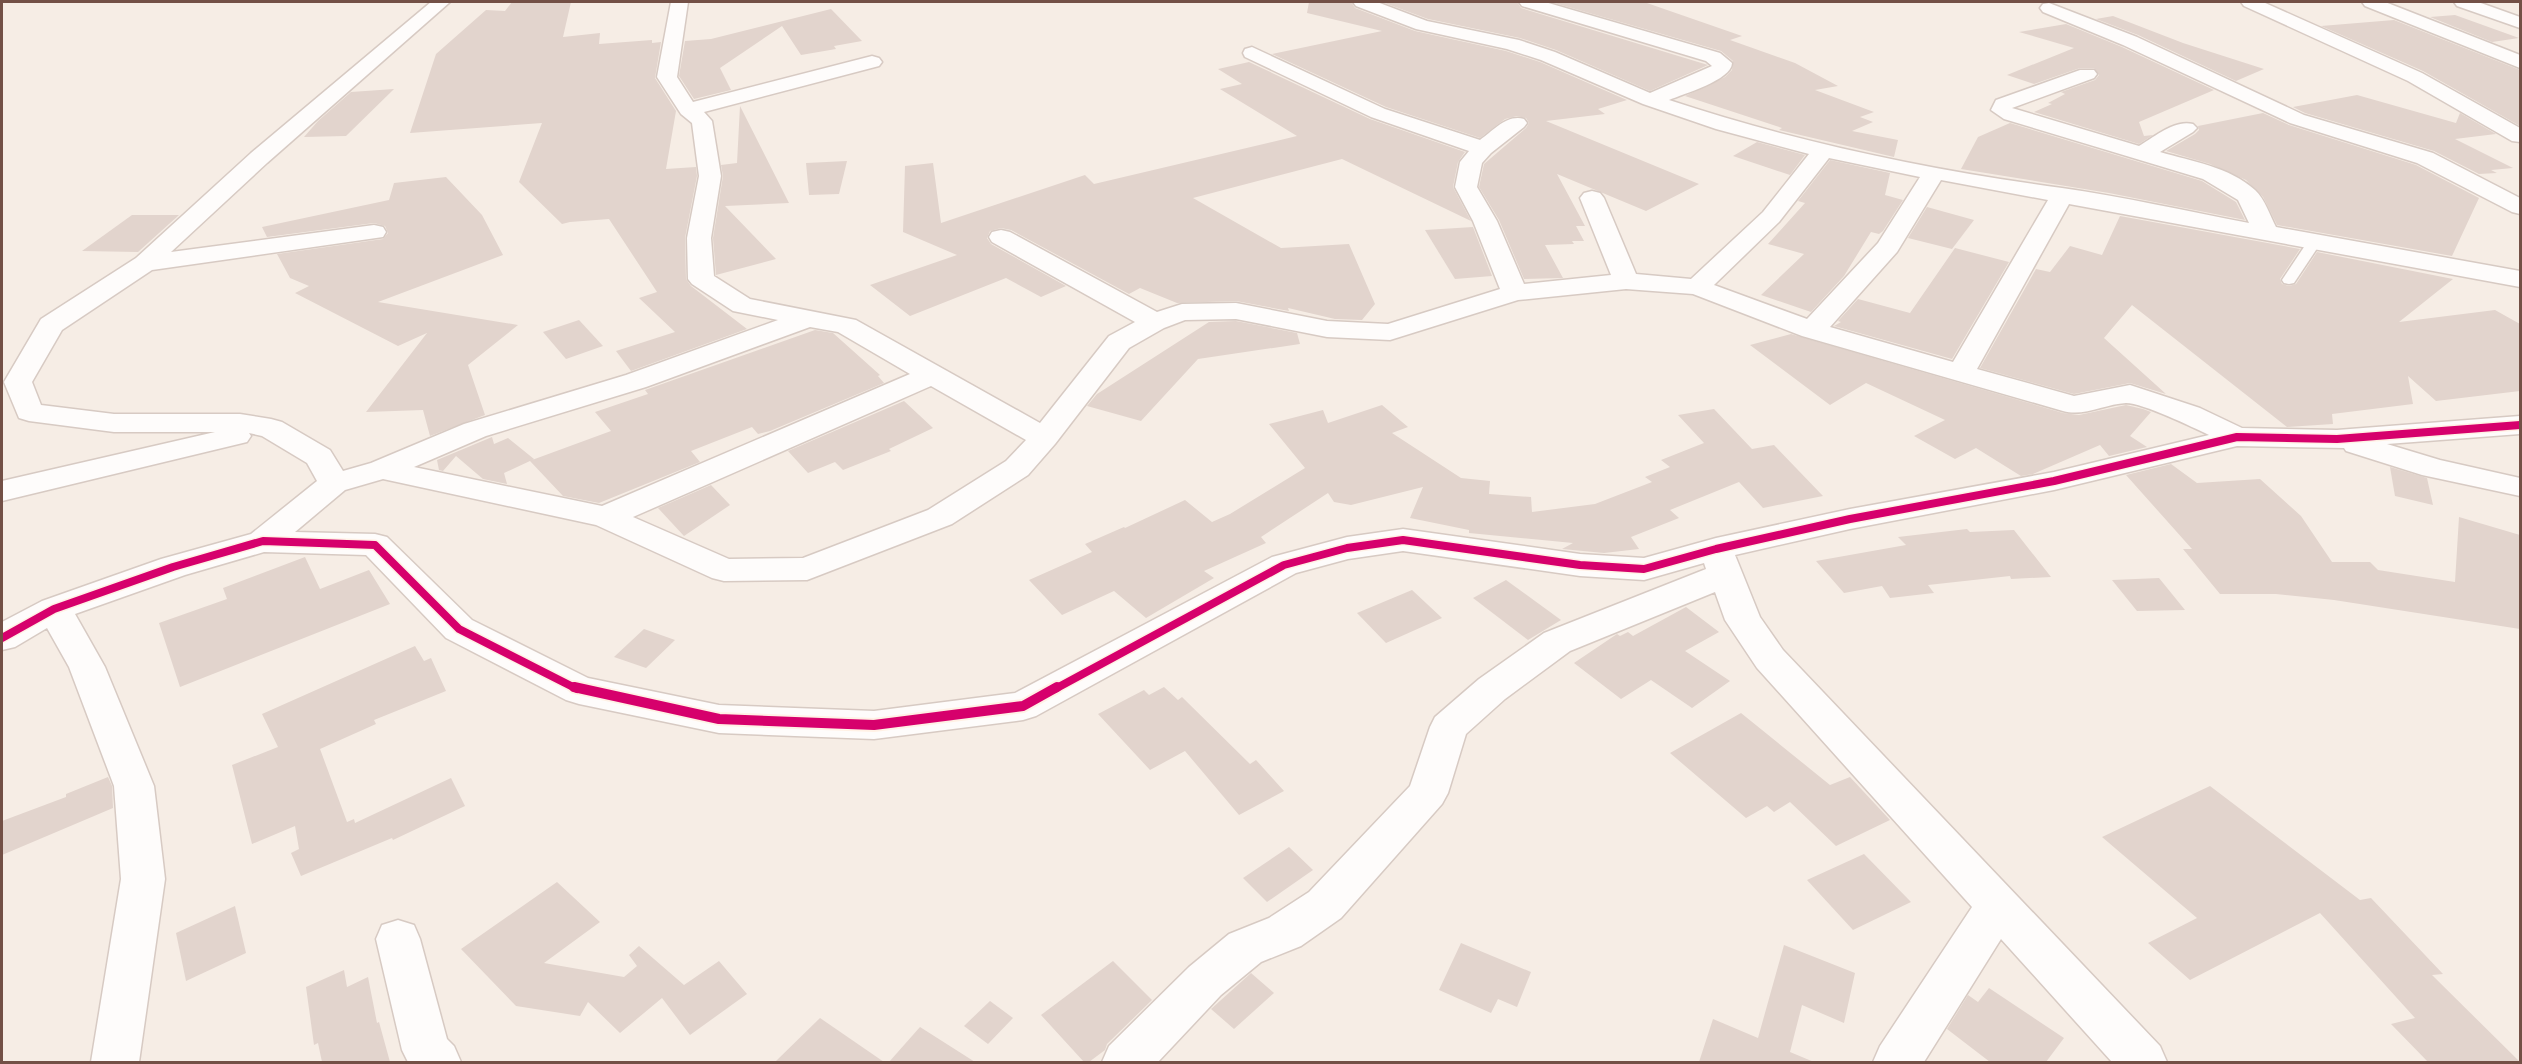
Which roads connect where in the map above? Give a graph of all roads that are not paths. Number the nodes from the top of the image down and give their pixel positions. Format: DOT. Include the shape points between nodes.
graph roads {
  1 [pos="441,2"];
  2 [pos="679,2"];
  3 [pos="1362,2"];
  4 [pos="1528,2"];
  5 [pos="2371,2"];
  6 [pos="2463,2"];
  7 [pos="2258,5"];
  8 [pos="2049,8"];
  9 [pos="2297,8"];
  10 [pos="2520,23"];
  11 [pos="1252,53"];
  12 [pos="872,62"];
  13 [pos="2520,62"];
  14 [pos="2087,74"];
  15 [pos="1650,100"];
  16 [pos="688,110"];
  17 [pos="1517,123"];
  18 [pos="2186,128"];
  19 [pos="2520,136"];
  20 [pos="1483,148"];
  21 [pos="1824,150"];
  22 [pos="2142,153"];
  23 [pos="1934,172"];
  24 [pos="2062,195"];
  25 [pos="1592,198"];
  26 [pos="2520,207"];
  27 [pos="374,232"];
  28 [pos="2266,232"];
  29 [pos="1001,237"];
  30 [pos="2315,241"];
  31 [pos="145,263"];
  32 [pos="2520,279"];
  33 [pos="2289,280"];
  34 [pos="1626,281"];
  35 [pos="1697,287"];
  36 [pos="1515,293"];
  37 [pos="806,319"];
  38 [pos="1155,322"];
  39 [pos="1812,330"];
  40 [pos="1962,372"];
  41 [pos="931,375"];
  42 [pos="2520,425"];
  43 [pos="271,428"];
  44 [pos="2237,437"];
  45 [pos="1044,438"];
  46 [pos="2337,439"];
  47 [pos="382,470"];
  48 [pos="334,483"];
  49 [pos="2520,487"];
  50 [pos="2,491"];
  51 [pos="605,517"];
  52 [pos="263,541"];
  53 [pos="1720,562"];
  54 [pos="54,609"];
  55 [pos="2,638"];
  56 [pos="1998,905"];
  57 [pos="398,939"];
  58 [pos="115,1062"];
  59 [pos="437,1062"];
  60 [pos="1126,1062"];
  61 [pos="1897,1062"];
  62 [pos="2143,1062"];
  1 -- 31 [label="street" via="259,158"];
  2 -- 16 [label="street" via="667,77"];
  3 -- 15 [label="street" via="1422,25 1512,44 1548,56"];
  4 -- 15 [label="street" via="1713,57 1722,63 1714,74"];
  5 -- 13 [label="street"];
  6 -- 10 [label="street"];
  7 -- 9 [label="street"];
  7 -- 19 [label="street" via="2415,77"];
  8 -- 26 [label="street" via="2130,41 2296,119 2425,158"];
  11 -- 20 [label="street" via="1378,113"];
  12 -- 16 [label="street"];
  14 -- 22 [label="street" via="2003,104 2001,110"];
  15 -- 21 [label="street" via="1723,125"];
  16 -- 37 [label="street" via="702,121 710,176 699,238 701,279 742,305"];
  17 -- 20 [label="street"];
  18 -- 22 [label="street"];
  20 -- 36 [label="street" via="1471,162 1466,187"];
  21 -- 23 [label="street"];
  21 -- 35 [label="street" via="1771,217"];
  22 -- 28 [label="street" via="2211,174 2234,186 2248,196"];
  23 -- 24 [label="street"];
  23 -- 39 [label="street" via="1888,247"];
  24 -- 28 [label="street"];
  24 -- 40 [label="street"];
  25 -- 34 [label="street"];
  27 -- 31 [label="street"];
  28 -- 30 [label="street"];
  29 -- 38 [label="street"];
  30 -- 32 [label="street"];
  30 -- 33 [label="lane"];
  31 -- 43 [label="street" via="51,325 18,382 29,412 114,423 240,423"];
  34 -- 35 [label="street"];
  34 -- 36 [label="street"];
  35 -- 39 [label="street"];
  36 -- 38 [label="street" via="1389,332 1327,329 1231,304 1182,312"];
  37 -- 41 [label="street" via="846,326"];
  37 -- 47 [label="street" via="636,381 475,430"];
  38 -- 45 [label="street" via="1119,342"];
  39 -- 40 [label="street"];
  40 -- 44 [label="street" via="2073,405 2130,394 2190,414"];
  41 -- 45 [label="street"];
  41 -- 51 [label="street"];
  42 -- 46 [label="street"];
  43 -- 48 [label="street" via="318,457"];
  43 -- 50 [label="street"];
  44 -- 46 [label="street"];
  44 -- 53 [label="street" via="2054,481 1850,519"];
  45 -- 51 [label="street" via="1017,468 940,517 807,569 724,570"];
  46 -- 49 [label="street" via="2433,468"];
  47 -- 48 [label="street"];
  47 -- 51 [label="street"];
  48 -- 52 [label="street"];
  52 -- 53 [label="street" via="375,545 459,629 579,690 719,719 873,725 1023,706 1284,565 1347,548 1403,540 1580,565 1644,568"];
  52 -- 54 [label="street" via="172,567"];
  53 -- 56 [label="street" via="1743,620 1770,659"];
  53 -- 60 [label="street" via="1557,642 1492,689 1449,727 1428,793 1325,905 1285,932 1245,948 1205,981"];
  54 -- 55 [label="street"];
  54 -- 58 [label="street" via="87,667 134,786 143,879"];
  56 -- 61 [label="street"];
  56 -- 62 [label="street"];
  57 -- 59 [label="street" via="426,1050"];
}
